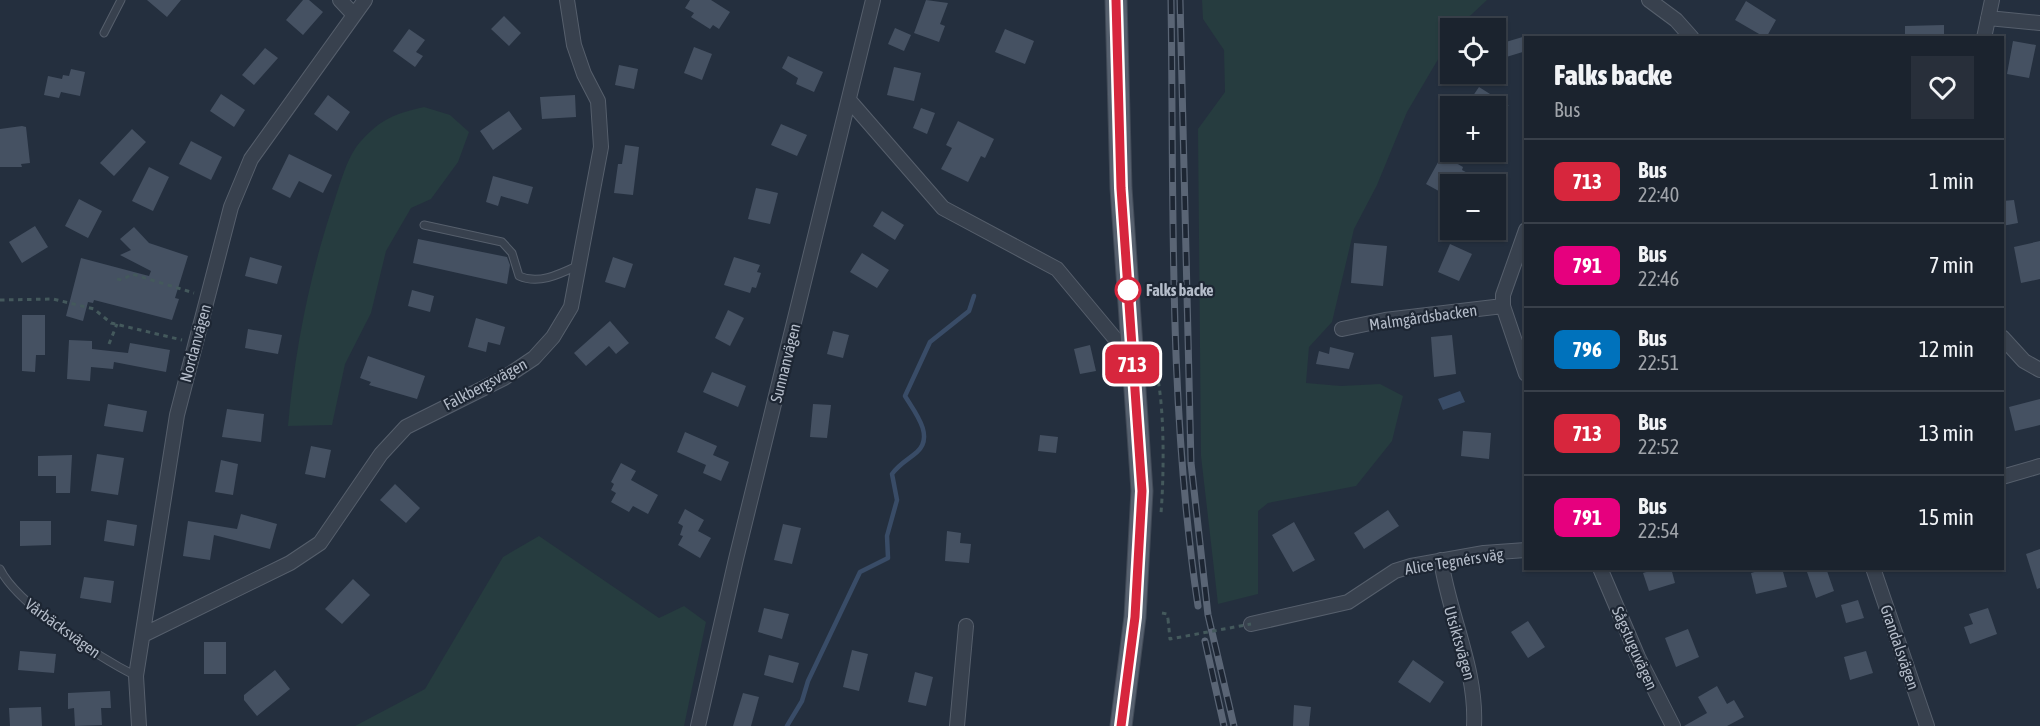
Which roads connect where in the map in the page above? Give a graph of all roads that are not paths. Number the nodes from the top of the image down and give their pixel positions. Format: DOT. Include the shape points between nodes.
graph roads {
  1 [pos="121,0"];
  2 [pos="340,0"];
  3 [pos="365,0"];
  4 [pos="567,0"];
  5 [pos="873,0"];
  6 [pos="1116,0"];
  7 [pos="1649,0"];
  8 [pos="1992,0"];
  9 [pos="354,15"];
  10 [pos="1988,18"];
  11 [pos="2040,23"];
  12 [pos="104,33"];
  13 [pos="1690,36"];
  14 [pos="1984,36"];
  15 [pos="849,100"];
  16 [pos="424,225"];
  17 [pos="1524,235"];
  18 [pos="579,265"];
  19 [pos="1503,306"];
  20 [pos="1342,329"];
  21 [pos="2004,339"];
  22 [pos="1132,359"];
  23 [pos="1524,368"];
  24 [pos="2040,370"];
  25 [pos="2040,466"];
  26 [pos="2004,476"];
  27 [pos="1524,550"];
  28 [pos="1440,560"];
  29 [pos="0,569"];
  30 [pos="1601,570"];
  31 [pos="1874,570"];
  32 [pos="1251,624"];
  33 [pos="966,626"];
  34 [pos="143,635"];
  35 [pos="136,676"];
  36 [pos="139,726"];
  37 [pos="698,726"];
  38 [pos="957,726"];
  39 [pos="1121,726"];
  40 [pos="1474,726"];
  41 [pos="1673,726"];
  42 [pos="1927,726"];
  1 -- 12 [label="lane"];
  2 -- 9 [label="street"];
  3 -- 9 [label="street, Nordanvägen"];
  4 -- 18 [label="street, Falkbergsvägen" via="574,45 598,101 601,121 602,147"];
  5 -- 15 [label="street, Sunnanvägen"];
  6 -- 22 [label="main road" via="1121,188"];
  7 -- 13 [label="street"];
  8 -- 10 [label="street"];
  9 -- 34 [label="street, Nordanvägen" via="247,168 231,207 177,415"];
  10 -- 11 [label="street"];
  10 -- 14 [label="street"];
  15 -- 22 [label="street" via="943,208 1057,269"];
  15 -- 37 [label="street, Sunnanvägen"];
  16 -- 18 [label="lane" via="502,242 512,253 519,276 527,280 560,274"];
  17 -- 19 [label="street" via="1509,274"];
  18 -- 34 [label="street, Falkbergsvägen" via="571,307 553,338 534,358 504,378 406,427 381,454 320,543 290,563"];
  19 -- 20 [label="street, Malmgårdsbacken"];
  19 -- 23 [label="street"];
  21 -- 24 [label="street" via="2024,361"];
  22 -- 39 [label="main road" via="1142,491 1135,617"];
  25 -- 26 [label="street"];
  27 -- 28 [label="street, Alice Tegnérs väg"];
  28 -- 32 [label="street, Alice Tegnérs väg" via="1395,571 1348,602"];
  28 -- 40 [label="street, Utsiktsvägen" via="1470,674"];
  29 -- 35 [label="lane, Vårbäcksvägen" via="23,598"];
  30 -- 41 [label="street, Sågstuguvägen"];
  31 -- 42 [label="street, Grandalsvägen"];
  33 -- 38 [label="street"];
  34 -- 35 [label="street, Nordanvägen"];
  35 -- 36 [label="street, Nordanvägen"];
}
